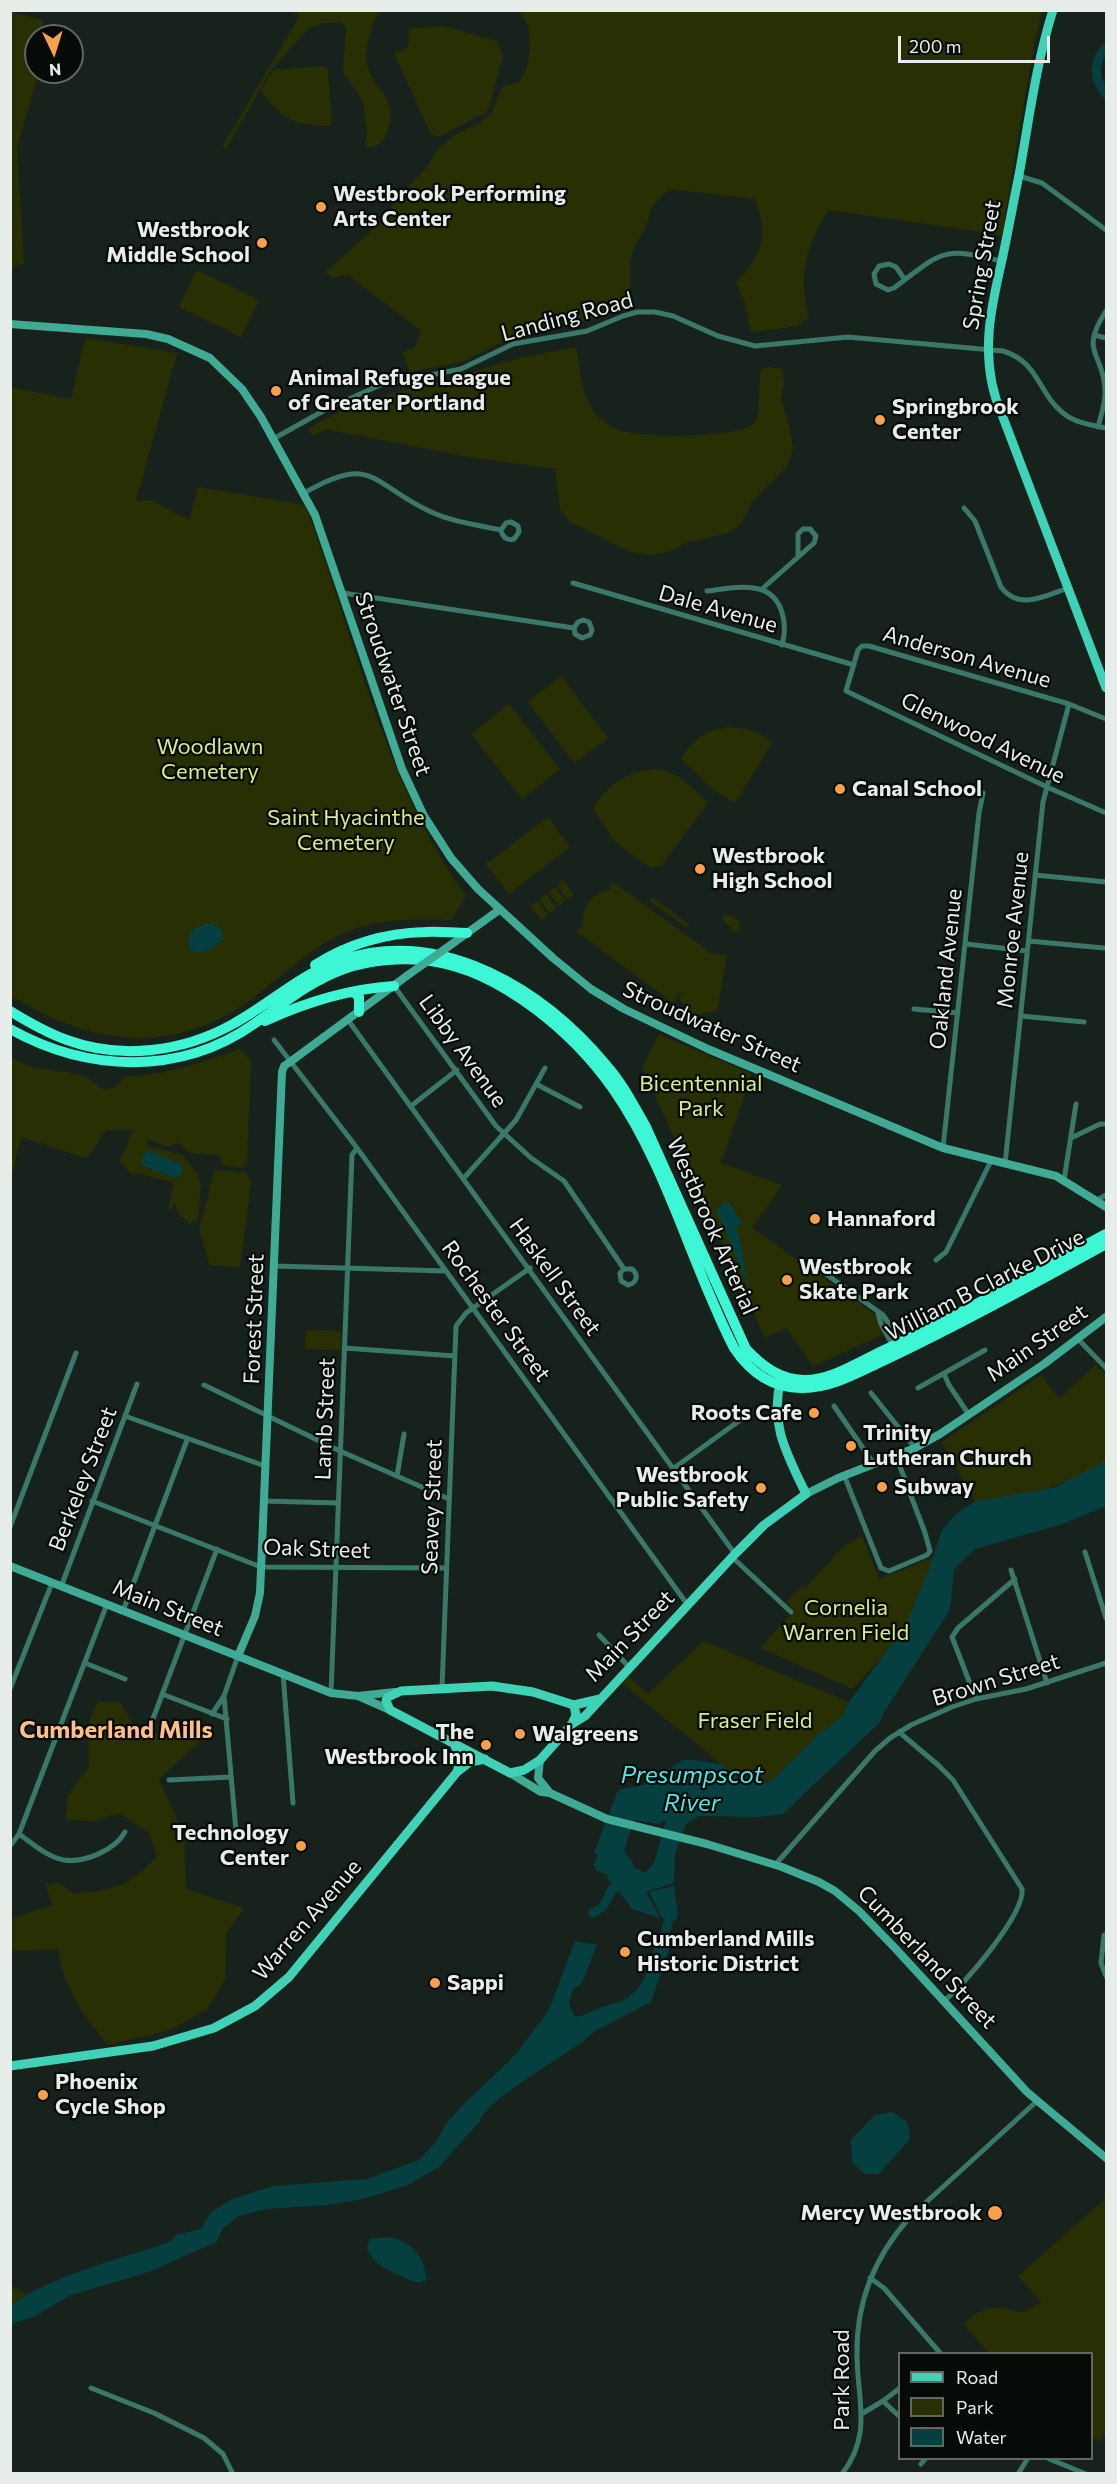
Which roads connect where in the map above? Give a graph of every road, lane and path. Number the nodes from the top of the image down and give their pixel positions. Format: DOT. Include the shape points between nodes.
graph roads {
  1 [pos="1053,10"];
  2 [pos="1019,176"];
  3 [pos="1107,230"];
  4 [pos="1001,261"];
  5 [pos="905,280"];
  6 [pos="1107,311"];
  7 [pos="10,324"];
  8 [pos="1094,335"];
  9 [pos="1107,338"];
  10 [pos="987,350"];
  11 [pos="1098,426"];
  12 [pos="1107,428"];
  13 [pos="273,439"];
  14 [pos="303,493"];
  15 [pos="964,508"];
  16 [pos="501,530"];
  17 [pos="798,557"];
  18 [pos="573,583"];
  19 [pos="1068,588"];
  20 [pos="762,589"];
  21 [pos="707,591"];
  22 [pos="343,593"];
  23 [pos="574,628"];
  24 [pos="782,645"];
  25 [pos="854,665"];
  26 [pos="1102,668"];
  27 [pos="1107,688"];
  28 [pos="846,690"];
  29 [pos="1069,704"];
  30 [pos="1107,719"];
  31 [pos="1047,787"];
  32 [pos="983,793"];
  33 [pos="1107,813"];
  34 [pos="1035,875"];
  35 [pos="1107,882"];
  36 [pos="499,910"];
  37 [pos="443,932"];
  38 [pos="467,933"];
  39 [pos="1029,940"];
  40 [pos="966,944"];
  41 [pos="448,947"];
  42 [pos="1104,948"];
  43 [pos="1027,951"];
  44 [pos="394,986"];
  45 [pos="282,991"];
  46 [pos="349,992"];
  47 [pos="914,1009"];
  48 [pos="10,1011"];
  49 [pos="359,1012"];
  50 [pos="958,1013"];
  51 [pos="1021,1016"];
  52 [pos="348,1020"];
  53 [pos="1083,1022"];
  54 [pos="253,1025"];
  55 [pos="10,1029"];
  56 [pos="273,1040"];
  57 [pos="290,1062"];
  58 [pos="545,1068"];
  59 [pos="457,1070"];
  60 [pos="536,1084"];
  61 [pos="1076,1104"];
  62 [pos="411,1106"];
  63 [pos="580,1107"];
  64 [pos="1107,1124"];
  65 [pos="504,1135"];
  66 [pos="1071,1138"];
  67 [pos="357,1148"];
  68 [pos="943,1148"];
  69 [pos="991,1161"];
  70 [pos="1005,1164"];
  71 [pos="464,1179"];
  72 [pos="1064,1180"];
  73 [pos="1107,1196"];
  74 [pos="1097,1200"];
  75 [pos="1107,1207"];
  76 [pos="1107,1234"];
  77 [pos="1107,1244"];
  78 [pos="936,1260"];
  79 [pos="274,1266"];
  80 [pos="816,1267"];
  81 [pos="530,1268"];
  82 [pos="347,1269"];
  83 [pos="624,1269"];
  84 [pos="446,1271"];
  85 [pos="473,1308"];
  86 [pos="878,1313"];
  87 [pos="1107,1317"];
  88 [pos="1078,1339"];
  89 [pos="900,1346"];
  90 [pos="344,1348"];
  91 [pos="985,1350"];
  92 [pos="75,1353"];
  93 [pos="455,1356"];
  94 [pos="1107,1368"];
  95 [pos="944,1374"];
  96 [pos="781,1381"];
  97 [pos="137,1384"];
  98 [pos="204,1385"];
  99 [pos="918,1388"];
  100 [pos="871,1393"];
  101 [pos="834,1406"];
  102 [pos="268,1415"];
  103 [pos="969,1415"];
  104 [pos="125,1416"];
  105 [pos="743,1418"];
  106 [pos="404,1434"];
  107 [pos="188,1440"];
  108 [pos="915,1448"];
  109 [pos="340,1451"];
  110 [pos="896,1456"];
  111 [pos="874,1464"];
  112 [pos="265,1466"];
  113 [pos="674,1468"];
  114 [pos="844,1475"];
  115 [pos="398,1476"];
  116 [pos="806,1494"];
  117 [pos="449,1499"];
  118 [pos="92,1500"];
  119 [pos="264,1501"];
  120 [pos="338,1503"];
  121 [pos="155,1526"];
  122 [pos="10,1527"];
  123 [pos="217,1549"];
  124 [pos="1085,1552"];
  125 [pos="734,1555"];
  126 [pos="10,1566"];
  127 [pos="261,1567"];
  128 [pos="336,1568"];
  129 [pos="446,1568"];
  130 [pos="1011,1570"];
  131 [pos="1015,1580"];
  132 [pos="52,1583"];
  133 [pos="60,1587"];
  134 [pos="107,1604"];
  135 [pos="687,1604"];
  136 [pos="123,1611"];
  137 [pos="791,1612"];
  138 [pos="1107,1618"];
  139 [pos="184,1635"];
  140 [pos="599,1635"];
  141 [pos="238,1656"];
  142 [pos="85,1663"];
  143 [pos="1107,1663"];
  144 [pos="629,1667"];
  145 [pos="283,1673"];
  146 [pos="125,1678"];
  147 [pos="1047,1683"];
  148 [pos="442,1688"];
  149 [pos="10,1689"];
  150 [pos="401,1691"];
  151 [pos="331,1693"];
  152 [pos="162,1694"];
  153 [pos="224,1696"];
  154 [pos="358,1696"];
  155 [pos="600,1699"];
  156 [pos="976,1700"];
  157 [pos="574,1705"];
  158 [pos="390,1710"];
  159 [pos="212,1714"];
  160 [pos="226,1719"];
  161 [pos="151,1724"];
  162 [pos="572,1724"];
  163 [pos="899,1732"];
  164 [pos="454,1742"];
  165 [pos="486,1759"];
  166 [pos="540,1760"];
  167 [pos="457,1772"];
  168 [pos="510,1773"];
  169 [pos="231,1777"];
  170 [pos="169,1780"];
  171 [pos="550,1793"];
  172 [pos="293,1803"];
  173 [pos="236,1831"];
  174 [pos="125,1832"];
  175 [pos="19,1834"];
  176 [pos="10,1846"];
  177 [pos="775,1865"];
  178 [pos="1104,1935"];
  179 [pos="1107,1976"];
  180 [pos="944,2001"];
  181 [pos="10,2066"];
  182 [pos="1037,2101"];
  183 [pos="1107,2158"];
  184 [pos="870,2278"];
  185 [pos="939,2352"];
  186 [pos="91,2388"];
  187 [pos="898,2390"];
  188 [pos="883,2401"];
  189 [pos="863,2413"];
  190 [pos="898,2415"];
  191 [pos="924,2460"];
  192 [pos="1027,2460"];
  193 [pos="1052,2460"];
  194 [pos="921,2464"];
  195 [pos="233,2474"];
  196 [pos="842,2474"];
  197 [pos="1018,2474"];
  198 [pos="1086,2474"];
  1 -- 2 [label="main road, Spring Street" via="1039,63"];
  2 -- 3 [label="street" via="1042,183"];
  2 -- 4 [label="main road, Spring Street"];
  4 -- 5 [label="street" via="946,253"];
  4 -- 10 [label="main road, Spring Street"];
  5 -- 5 [label="street" via="886,290 876,284 874,274 879,266 889,264"];
  6 -- 8 [label="street"];
  7 -- 13 [label="main road, Stroudwater Street" via="146,334 182,343 227,372"];
  8 -- 9 [label="street"];
  8 -- 11 [label="street" via="1093,348 1105,389"];
  10 -- 11 [label="street, Landing Road" via="1010,353 1022,360 1059,410 1072,419"];
  10 -- 13 [label="street, Landing Road" via="848,337 755,346 718,336 673,316 637,312 587,331 518,343 461,369 380,385"];
  10 -- 19 [label="main road, Spring Street" via="996,399"];
  11 -- 12 [label="street, Landing Road"];
  13 -- 14 [label="main road, Stroudwater Street"];
  14 -- 16 [label="street" via="341,474 359,474 386,484 430,512"];
  14 -- 22 [label="main road, Stroudwater Street" via="320,526"];
  15 -- 19 [label="street" via="975,521 1001,587 1008,595 1031,601"];
  17 -- 17 [label="street" via="798,534 803,528 810,529 815,540"];
  17 -- 20 [label="street"];
  18 -- 24 [label="street, Dale Avenue"];
  19 -- 26 [label="main road, Spring Street"];
  20 -- 21 [label="street"];
  20 -- 24 [label="street" via="784,615"];
  22 -- 23 [label="street"];
  22 -- 36 [label="main road, Stroudwater Street" via="416,801 461,871"];
  24 -- 25 [label="street, Dale Avenue"];
  25 -- 28 [label="street, Anderson Avenue"];
  25 -- 29 [label="street, Anderson Avenue" via="860,648 869,646"];
  26 -- 27 [label="main road, Spring Street"];
  28 -- 31 [label="street, Glenwood Avenue"];
  29 -- 30 [label="street, Anderson Avenue"];
  29 -- 31 [label="street, Monroe Avenue"];
  31 -- 33 [label="street, Glenwood Avenue"];
  31 -- 34 [label="street, Monroe Avenue"];
  32 -- 40 [label="street, Oakland Avenue"];
  34 -- 35 [label="street"];
  34 -- 39 [label="street, Monroe Avenue"];
  36 -- 38 [label="main road"];
  36 -- 68 [label="main road, Stroudwater Street" via="591,989 624,1009 708,1049"];
  37 -- 38 [label="highway"];
  37 -- 41 [label="highway" via="450,939"];
  37 -- 45 [label="highway" via="404,934 357,945 314,966"];
  38 -- 41 [label="main road"];
  39 -- 42 [label="street"];
  39 -- 43 [label="street, Monroe Avenue"];
  40 -- 43 [label="street"];
  40 -- 50 [label="street, Oakland Avenue"];
  41 -- 44 [label="main road, bridge"];
  43 -- 51 [label="street, Monroe Avenue"];
  44 -- 46 [label="highway"];
  44 -- 49 [label="main road"];
  44 -- 59 [label="street, Libby Avenue"];
  45 -- 48 [label="highway, Westbrook Arterial" via="201,1039 138,1051 105,1050 66,1040"];
  45 -- 96 [label="highway, Westbrook Arterial" via="316,970 343,960 377,952 410,951 455,958 484,969 548,1007 608,1066 629,1097 746,1349"];
  46 -- 49 [label="highway" via="359,997"];
  46 -- 54 [label="highway"];
  47 -- 50 [label="street"];
  49 -- 52 [label="main road"];
  50 -- 68 [label="street, Oakland Avenue"];
  51 -- 53 [label="street"];
  51 -- 70 [label="street, Monroe Avenue"];
  52 -- 57 [label="main road"];
  52 -- 62 [label="street, Haskell Street"];
  54 -- 55 [label="highway, Westbrook Arterial" via="189,1055 129,1063 98,1061 57,1051"];
  54 -- 96 [label="highway, Westbrook Arterial" via="327,976 389,961 429,960 452,966 490,982 528,1005 586,1054 622,1102 647,1149 734,1348 755,1373"];
  56 -- 57 [label="street, Rochester Street"];
  57 -- 67 [label="street, Rochester Street"];
  57 -- 79 [label="main road, Forest Street" via="282,1072"];
  58 -- 60 [label="street"];
  59 -- 62 [label="street"];
  59 -- 65 [label="street, Libby Avenue"];
  60 -- 63 [label="street"];
  60 -- 65 [label="street"];
  61 -- 66 [label="street"];
  62 -- 71 [label="street, Haskell Street"];
  64 -- 66 [label="street"];
  65 -- 71 [label="street"];
  65 -- 83 [label="street, Libby Avenue" via="564,1181"];
  66 -- 72 [label="street"];
  67 -- 82 [label="street, Lamb Street" via="352,1155"];
  67 -- 84 [label="street, Rochester Street"];
  68 -- 69 [label="main road, Stroudwater Street"];
  69 -- 70 [label="main road, Stroudwater Street"];
  69 -- 78 [label="street" via="946,1252"];
  70 -- 72 [label="main road, Stroudwater Street"];
  71 -- 81 [label="street, Haskell Street"];
  72 -- 74 [label="main road, Stroudwater Street"];
  73 -- 74 [label="street"];
  74 -- 75 [label="main road, Stroudwater Street"];
  76 -- 89 [label="highway, William B Clarke Drive"];
  77 -- 89 [label="highway, William B Clarke Drive"];
  79 -- 82 [label="street"];
  79 -- 102 [label="main road, Forest Street"];
  80 -- 86 [label="street"];
  81 -- 85 [label="street"];
  81 -- 113 [label="street, Haskell Street"];
  82 -- 84 [label="street"];
  82 -- 90 [label="street, Lamb Street"];
  84 -- 85 [label="street, Rochester Street"];
  85 -- 93 [label="street, Seavey Street" via="456,1327"];
  85 -- 135 [label="street, Rochester Street"];
  86 -- 89 [label="street" via="881,1324"];
  86 -- 89 [label="street" via="883,1315"];
  87 -- 88 [label="main road, Main Street"];
  88 -- 94 [label="street"];
  88 -- 103 [label="main road, Main Street"];
  89 -- 96 [label="highway, William B Clarke Drive" via="831,1384 808,1388"];
  90 -- 93 [label="street"];
  90 -- 109 [label="street, Lamb Street"];
  91 -- 95 [label="street"];
  92 -- 122 [label="street"];
  93 -- 117 [label="street, Seavey Street"];
  95 -- 99 [label="street"];
  95 -- 103 [label="street"];
  96 -- 116 [label="main road" via="778,1429"];
  97 -- 104 [label="street, Berkeley Street"];
  98 -- 102 [label="street"];
  100 -- 108 [label="street"];
  101 -- 111 [label="street"];
  102 -- 109 [label="street"];
  102 -- 112 [label="main road, Forest Street"];
  103 -- 108 [label="main road, Main Street"];
  104 -- 107 [label="street"];
  104 -- 118 [label="street, Berkeley Street"];
  105 -- 113 [label="street"];
  106 -- 115 [label="street"];
  107 -- 112 [label="street"];
  107 -- 121 [label="street"];
  108 -- 110 [label="main road, Main Street"];
  109 -- 115 [label="street"];
  109 -- 120 [label="street, Lamb Street"];
  110 -- 111 [label="main road, Main Street"];
  110 -- 114 [label="street" via="930,1551 889,1571 878,1563"];
  111 -- 114 [label="main road, Main Street"];
  112 -- 119 [label="main road, Forest Street"];
  113 -- 125 [label="street, Haskell Street"];
  114 -- 116 [label="main road, Main Street"];
  115 -- 117 [label="street"];
  116 -- 125 [label="main road, Main Street" via="779,1512"];
  117 -- 129 [label="street, Seavey Street"];
  118 -- 121 [label="street, Oak Street"];
  118 -- 133 [label="street, Berkeley Street"];
  119 -- 120 [label="street"];
  119 -- 127 [label="main road, Forest Street"];
  120 -- 128 [label="street, Lamb Street"];
  121 -- 123 [label="street, Oak Street"];
  121 -- 136 [label="street"];
  123 -- 127 [label="street, Oak Street"];
  123 -- 139 [label="street"];
  124 -- 138 [label="street"];
  125 -- 135 [label="main road, Main Street"];
  125 -- 137 [label="street, Haskell Street"];
  126 -- 132 [label="main road, Main Street"];
  127 -- 128 [label="street, Oak Street"];
  127 -- 141 [label="main road, Forest Street" via="258,1605"];
  128 -- 129 [label="street, Oak Street"];
  128 -- 151 [label="street, Lamb Street"];
  129 -- 148 [label="street, Seavey Street"];
  130 -- 131 [label="street"];
  131 -- 147 [label="street"];
  131 -- 156 [label="street" via="958,1628 952,1638"];
  132 -- 133 [label="main road, Main Street"];
  132 -- 149 [label="street"];
  133 -- 134 [label="main road, Main Street"];
  134 -- 136 [label="main road, Main Street"];
  134 -- 142 [label="street"];
  135 -- 144 [label="main road, Main Street"];
  136 -- 139 [label="main road, Main Street"];
  139 -- 141 [label="main road, Main Street"];
  139 -- 152 [label="street"];
  140 -- 144 [label="street"];
  141 -- 145 [label="main road, Main Street"];
  141 -- 153 [label="street, Forest Street"];
  142 -- 146 [label="street"];
  142 -- 175 [label="street"];
  143 -- 147 [label="street, Brown Street"];
  144 -- 155 [label="main road, Main Street"];
  145 -- 151 [label="main road, Main Street"];
  145 -- 172 [label="street"];
  147 -- 156 [label="street, Brown Street"];
  148 -- 150 [label="main road, Main Street"];
  148 -- 157 [label="main road, Main Street" via="512,1687"];
  150 -- 154 [label="main road, Main Street"];
  150 -- 158 [label="main road" via="388,1697"];
  151 -- 154 [label="main road, Main Street"];
  152 -- 159 [label="street"];
  152 -- 161 [label="street"];
  153 -- 159 [label="street"];
  153 -- 160 [label="street, Forest Street"];
  154 -- 158 [label="main road, Cumberland Street"];
  155 -- 157 [label="main road, Main Street"];
  155 -- 162 [label="main road"];
  156 -- 163 [label="street, Brown Street"];
  157 -- 162 [label="main road" via="576,1715"];
  158 -- 164 [label="main road, Cumberland Street"];
  159 -- 160 [label="street"];
  160 -- 169 [label="street, Forest Street"];
  162 -- 166 [label="main road"];
  163 -- 177 [label="street, Brown Street" via="875,1751"];
  163 -- 180 [label="street" via="952,1780 1022,1889 1020,1902 988,1954"];
  164 -- 165 [label="main road, Cumberland Street"];
  164 -- 167 [label="main road" via="460,1762"];
  165 -- 167 [label="main road, Warren Avenue" via="470,1762"];
  165 -- 168 [label="main road, Cumberland Street"];
  166 -- 168 [label="main road"];
  166 -- 171 [label="main road" via="538,1778"];
  167 -- 181 [label="main road, Warren Avenue" via="289,1977 255,2006 214,2028 153,2046"];
  168 -- 171 [label="main road, Cumberland Street" via="541,1792"];
  169 -- 170 [label="street"];
  169 -- 173 [label="street, Forest Street"];
  171 -- 177 [label="main road, Cumberland Street" via="607,1819"];
  174 -- 175 [label="street" via="111,1849 64,1860"];
  175 -- 176 [label="street"];
  177 -- 180 [label="main road, Cumberland Street" via="819,1882 843,1897"];
  178 -- 179 [label="street" via="1101,1963"];
  180 -- 182 [label="main road, Cumberland Street"];
  182 -- 183 [label="main road, Cumberland Street"];
  182 -- 184 [label="street, Park Road" via="910,2217 885,2248"];
  184 -- 185 [label="street" via="884,2288"];
  184 -- 189 [label="street, Park Road" via="857,2328"];
  186 -- 195 [label="street" via="204,2438 223,2454"];
  187 -- 188 [label="street"];
  188 -- 189 [label="street"];
  188 -- 190 [label="street"];
  189 -- 196 [label="street, Park Road" via="859,2440"];
  191 -- 194 [label="street"];
  192 -- 197 [label="street"];
  193 -- 198 [label="street"];
}
